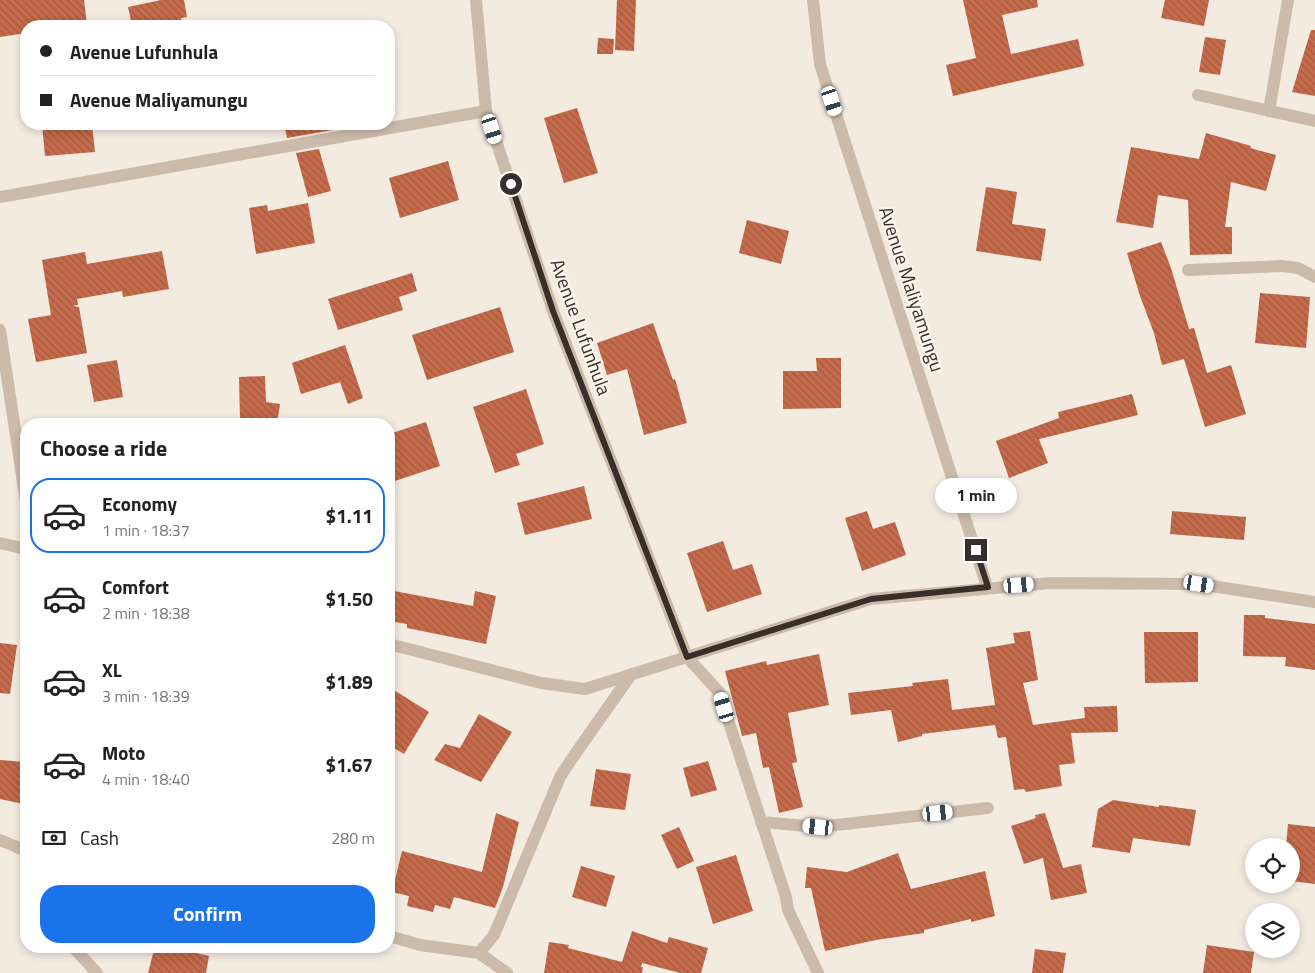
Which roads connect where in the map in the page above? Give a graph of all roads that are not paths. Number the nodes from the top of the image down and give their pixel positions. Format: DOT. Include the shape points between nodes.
graph roads {
  1 [pos="476,0"];
  2 [pos="813,0"];
  3 [pos="1288,0"];
  4 [pos="1198,95"];
  5 [pos="486,111"];
  6 [pos="1269,111"];
  7 [pos="1315,121"];
  8 [pos="395,127"];
  9 [pos="379,130"];
  10 [pos="0,197"];
  11 [pos="1188,270"];
  12 [pos="1315,277"];
  13 [pos="0,330"];
  14 [pos="20,462"];
  15 [pos="0,543"];
  16 [pos="20,548"];
  17 [pos="988,587"];
  18 [pos="1315,602"];
  19 [pos="395,646"];
  20 [pos="687,657"];
  21 [pos="630,676"];
  22 [pos="988,808"];
  23 [pos="761,822"];
  24 [pos="0,840"];
  25 [pos="20,850"];
  26 [pos="395,938"];
  27 [pos="78,953"];
  28 [pos="479,953"];
  29 [pos="97,973"];
  30 [pos="507,973"];
  31 [pos="818,973"];
  1 -- 5 [label="street, Avenue Lufunhula"];
  2 -- 17 [label="street, Avenue Maliyamungu" via="820,64"];
  3 -- 6 [label="street"];
  4 -- 6 [label="street"];
  5 -- 8 [label="street"];
  5 -- 20 [label="street, Avenue Lufunhula" via="553,311"];
  6 -- 7 [label="street"];
  9 -- 10 [label="street"];
  11 -- 12 [label="street" via="1282,266 1298,268"];
  13 -- 14 [label="street"];
  15 -- 16 [label="street"];
  17 -- 18 [label="street" via="1051,583 1199,584"];
  17 -- 20 [label="street" via="871,599"];
  19 -- 21 [label="street" via="541,683 585,689"];
  20 -- 21 [label="street"];
  20 -- 23 [label="street" via="719,692"];
  21 -- 28 [label="street" via="560,778 494,935"];
  22 -- 23 [label="street" via="818,827"];
  23 -- 31 [label="street" via="788,910"];
  24 -- 25 [label="street"];
  26 -- 28 [label="street" via="420,945"];
  27 -- 29 [label="street"];
  28 -- 30 [label="street"];
}
